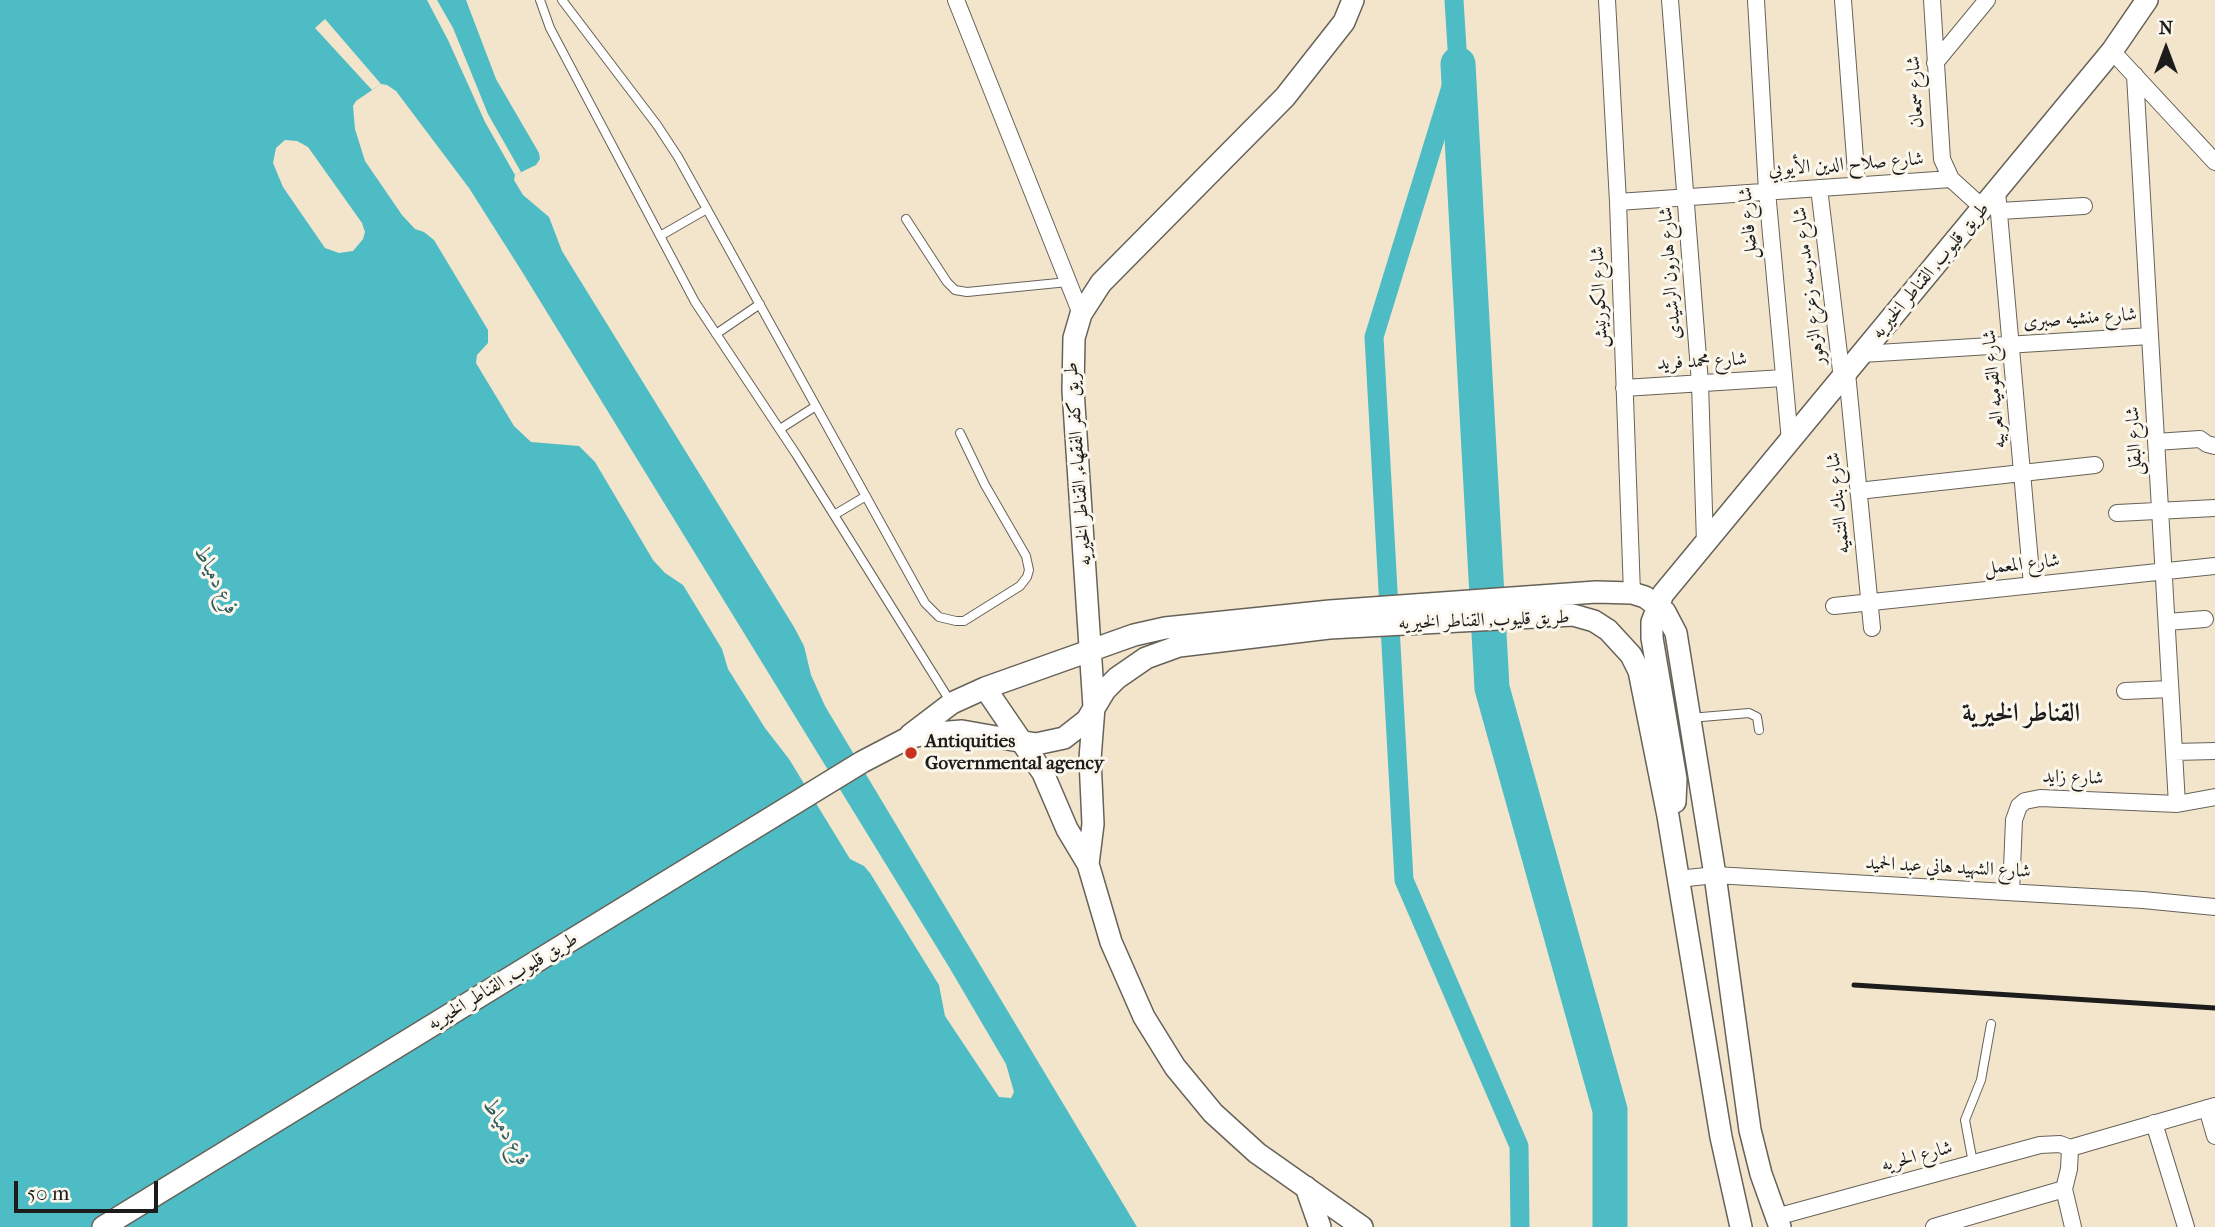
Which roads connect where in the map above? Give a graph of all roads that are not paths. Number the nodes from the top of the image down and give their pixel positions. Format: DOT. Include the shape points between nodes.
graph roads {
  1 [pos="540,0"];
  2 [pos="562,0"];
  3 [pos="956,0"];
  4 [pos="1353,0"];
  5 [pos="1607,0"];
  6 [pos="1670,0"];
  7 [pos="1756,0"];
  8 [pos="1843,0"];
  9 [pos="1932,0"];
  10 [pos="1987,0"];
  11 [pos="2147,0"];
  12 [pos="2112,51"];
  13 [pos="1935,63"];
  14 [pos="2135,75"];
  15 [pos="2215,162"];
  16 [pos="1951,179"];
  17 [pos="1857,186"];
  18 [pos="1819,188"];
  19 [pos="1767,191"];
  20 [pos="1686,197"];
  21 [pos="1618,202"];
  22 [pos="1994,203"];
  23 [pos="2084,206"];
  24 [pos="707,209"];
  25 [pos="906,219"];
  26 [pos="660,236"];
  27 [pos="1068,282"];
  28 [pos="760,304"];
  29 [pos="1081,314"];
  30 [pos="716,334"];
  31 [pos="2150,336"];
  32 [pos="2012,345"];
  33 [pos="1862,354"];
  34 [pos="1844,376"];
  35 [pos="1783,378"];
  36 [pos="1700,383"];
  37 [pos="1624,388"];
  38 [pos="816,406"];
  39 [pos="779,429"];
  40 [pos="960,433"];
  41 [pos="1790,441"];
  42 [pos="2156,442"];
  43 [pos="2215,446"];
  44 [pos="2095,465"];
  45 [pos="2023,473"];
  46 [pos="1858,491"];
  47 [pos="866,496"];
  48 [pos="2215,508"];
  49 [pos="2160,511"];
  50 [pos="2117,513"];
  51 [pos="834,515"];
  52 [pos="1706,543"];
  53 [pos="2215,566"];
  54 [pos="2164,571"];
  55 [pos="2032,585"];
  56 [pos="1632,593"];
  57 [pos="1869,602"];
  58 [pos="1657,604"];
  59 [pos="1834,606"];
  60 [pos="1329,620"];
  61 [pos="2205,620"];
  62 [pos="2166,622"];
  63 [pos="1872,628"];
  64 [pos="1092,650"];
  65 [pos="985,688"];
  66 [pos="2170,688"];
  67 [pos="2125,691"];
  68 [pos="952,704"];
  69 [pos="1094,707"];
  70 [pos="1690,718"];
  71 [pos="1759,730"];
  72 [pos="906,739"];
  73 [pos="1022,741"];
  74 [pos="2215,751"];
  75 [pos="2174,752"];
  76 [pos="2215,797"];
  77 [pos="2177,804"];
  78 [pos="1668,816"];
  79 [pos="1088,864"];
  80 [pos="1715,875"];
  81 [pos="1678,879"];
  82 [pos="2011,892"];
  83 [pos="2215,907"];
  84 [pos="1991,1024"];
  85 [pos="2211,1107"];
  86 [pos="2154,1123"];
  87 [pos="2215,1136"];
  88 [pos="2070,1148"];
  89 [pos="1972,1163"];
  90 [pos="1306,1187"];
  91 [pos="2064,1189"];
  92 [pos="1979,1221"];
  93 [pos="1778,1222"];
  94 [pos="103,1227"];
  95 [pos="1320,1227"];
  96 [pos="1362,1227"];
  97 [pos="1741,1227"];
  98 [pos="1934,1227"];
  99 [pos="2073,1227"];
  100 [pos="2186,1227"];
  1 -- 26 [label="lane" via="550,28"];
  2 -- 24 [label="lane" via="657,125"];
  3 -- 27 [label="street"];
  4 -- 29 [label="main road, طريق كفر الفقهاء, القناطر الخيريه" via="1345,22 1284,97 1101,284"];
  5 -- 21 [label="street, شارع الكورنيش"];
  6 -- 20 [label="street, شارع هارون الرشيدى"];
  7 -- 19 [label="street, شارع فاضل"];
  8 -- 17 [label="street"];
  9 -- 13 [label="street, شارع سمعان"];
  10 -- 13 [label="street"];
  11 -- 12 [label="main road, طريق قليوب, القناطر الخيريه"];
  12 -- 14 [label="street"];
  12 -- 22 [label="main road, طريق قليوب, القناطر الخيريه"];
  13 -- 16 [label="street, شارع سمعان" via="1940,150"];
  14 -- 15 [label="street"];
  14 -- 31 [label="street, شارع البقلى"];
  16 -- 17 [label="street, شارع صلاح الدين الأيوبي"];
  16 -- 22 [label="street, شارع سمعان"];
  17 -- 18 [label="street, شارع صلاح الدين الأيوبي"];
  18 -- 19 [label="street, شارع صلاح الدين الأيوبي"];
  18 -- 34 [label="street, شارع مدرسه زعزع الزهور"];
  19 -- 20 [label="street, شارع صلاح الدين الأيوبي"];
  19 -- 35 [label="street, شارع فاضل"];
  20 -- 21 [label="street, شارع صلاح الدين الأيوبي"];
  20 -- 36 [label="street, شارع هارون الرشيدى"];
  21 -- 37 [label="street, شارع الكورنيش"];
  22 -- 23 [label="street"];
  22 -- 32 [label="street, شارع القوميه العربيه"];
  22 -- 33 [label="main road, طريق قليوب, القناطر الخيريه"];
  24 -- 26 [label="lane"];
  24 -- 28 [label="lane"];
  25 -- 27 [label="lane" via="955,290"];
  26 -- 30 [label="lane"];
  27 -- 29 [label="street"];
  28 -- 30 [label="lane"];
  28 -- 38 [label="lane"];
  29 -- 64 [label="main road, طريق كفر الفقهاء, القناطر الخيريه" via="1071,364"];
  30 -- 39 [label="lane"];
  31 -- 32 [label="street, شارع منشيه صبرى"];
  31 -- 42 [label="street, شارع البقلى"];
  32 -- 33 [label="street, شارع منشيه صبرى"];
  32 -- 45 [label="street, شارع القوميه العربيه"];
  33 -- 34 [label="main road, طريق قليوب, القناطر الخيريه"];
  34 -- 41 [label="main road, طريق قليوب, القناطر الخيريه"];
  34 -- 46 [label="street, شارع بنك التنميه"];
  35 -- 36 [label="street, شارع محمد فريد"];
  35 -- 41 [label="street, شارع فاضل"];
  36 -- 37 [label="street, شارع محمد فريد"];
  36 -- 52 [label="street, شارع هارون الرشيدى"];
  37 -- 56 [label="street, شارع الكورنيش"];
  38 -- 39 [label="lane"];
  38 -- 47 [label="lane"];
  39 -- 51 [label="lane"];
  40 -- 47 [label="lane" via="1029,563 1024,582 987,609 964,621 931,611"];
  41 -- 52 [label="main road, طريق قليوب, القناطر الخيريه"];
  42 -- 43 [label="street" via="2200,439"];
  42 -- 49 [label="street, شارع البقلى"];
  44 -- 45 [label="street"];
  45 -- 46 [label="street"];
  45 -- 55 [label="street, شارع القوميه العربيه"];
  46 -- 57 [label="street, شارع بنك التنميه"];
  47 -- 51 [label="lane"];
  48 -- 49 [label="street"];
  49 -- 50 [label="street"];
  49 -- 54 [label="street, شارع البقلى"];
  51 -- 68 [label="lane"];
  52 -- 58 [label="main road, طريق قليوب, القناطر الخيريه"];
  53 -- 54 [label="street, شارع المعمل"];
  54 -- 55 [label="street, شارع المعمل"];
  54 -- 62 [label="street, شارع البقلى"];
  55 -- 57 [label="street, شارع المعمل"];
  56 -- 58 [label="main road, طريق قليوب, القناطر الخيريه"];
  56 -- 60 [label="main road, طريق قليوب, القناطر الخيريه" via="1596,592"];
  57 -- 59 [label="street, شارع المعمل"];
  57 -- 63 [label="street, شارع بنك التنميه"];
  58 -- 70 [label="main road" via="1676,633"];
  58 -- 78 [label="main road" via="1652,638 1677,789"];
  60 -- 64 [label="main road, طريق قليوب, القناطر الخيريه" via="1181,625"];
  60 -- 69 [label="main road, طريق قليوب, القناطر الخيريه" via="1162,651 1117,678"];
  60 -- 78 [label="main road, طريق قليوب, القناطر الخيريه" via="1573,615 1594,621 1631,655 1639,671"];
  61 -- 62 [label="street"];
  62 -- 66 [label="street, شارع البقلى"];
  64 -- 65 [label="main road, طريق قليوب, القناطر الخيريه"];
  64 -- 69 [label="main road, طريق كفر الفقهاء, القناطر الخيريه"];
  65 -- 68 [label="main road, طريق قليوب, القناطر الخيريه"];
  65 -- 73 [label="main road, طريق كفر الفقهاء, القناطر الخيريه"];
  66 -- 67 [label="street"];
  66 -- 75 [label="street, شارع البقلى"];
  68 -- 72 [label="main road, طريق قليوب, القناطر الخيريه"];
  69 -- 73 [label="main road, طريق قليوب, القناطر الخيريه" via="1082,725 1064,738 1036,744"];
  69 -- 79 [label="main road, طريق كفر الفقهاء, القناطر الخيريه"];
  70 -- 71 [label="lane" via="1749,713 1757,716"];
  70 -- 80 [label="main road"];
  72 -- 73 [label="main road, طريق قليوب, القناطر الخيريه" via="962,731"];
  72 -- 94 [label="main road, طريق قليوب, القناطر الخيريه"];
  73 -- 79 [label="main road, طريق كفر الفقهاء, القناطر الخيريه" via="1044,774"];
  74 -- 75 [label="street"];
  75 -- 77 [label="street, شارع البقلى"];
  76 -- 77 [label="street, شارع زايد"];
  77 -- 82 [label="street, شارع زايد" via="2025,800 2014,820"];
  78 -- 81 [label="main road, طريق قليوب, القناطر الخيريه"];
  79 -- 90 [label="main road, طريق كفر الفقهاء, القناطر الخيريه" via="1111,942 1144,1017 1175,1068 1213,1113 1257,1153"];
  80 -- 81 [label="street, شارع الشهيد هاني عبد الحميد"];
  80 -- 82 [label="street, شارع الشهيد هاني عبد الحميد"];
  80 -- 93 [label="main road" via="1752,1141"];
  81 -- 97 [label="main road, طريق قليوب, القناطر الخيريه" via="1721,1137"];
  82 -- 83 [label="street, شارع الشهيد هاني عبد الحميد"];
  84 -- 89 [label="lane" via="1981,1080 1965,1120"];
  85 -- 86 [label="street, شارع الحريه"];
  85 -- 87 [label="street"];
  86 -- 88 [label="street, شارع الحريه"];
  86 -- 100 [label="street"];
  88 -- 89 [label="street, شارع الحريه" via="2040,1145"];
  88 -- 91 [label="street"];
  89 -- 93 [label="street, شارع الحريه"];
  90 -- 95 [label="main road"];
  90 -- 96 [label="main road, طريق كفر الفقهاء, القناطر الخيريه"];
  91 -- 92 [label="street"];
  91 -- 99 [label="street"];
  92 -- 98 [label="street"];
}
